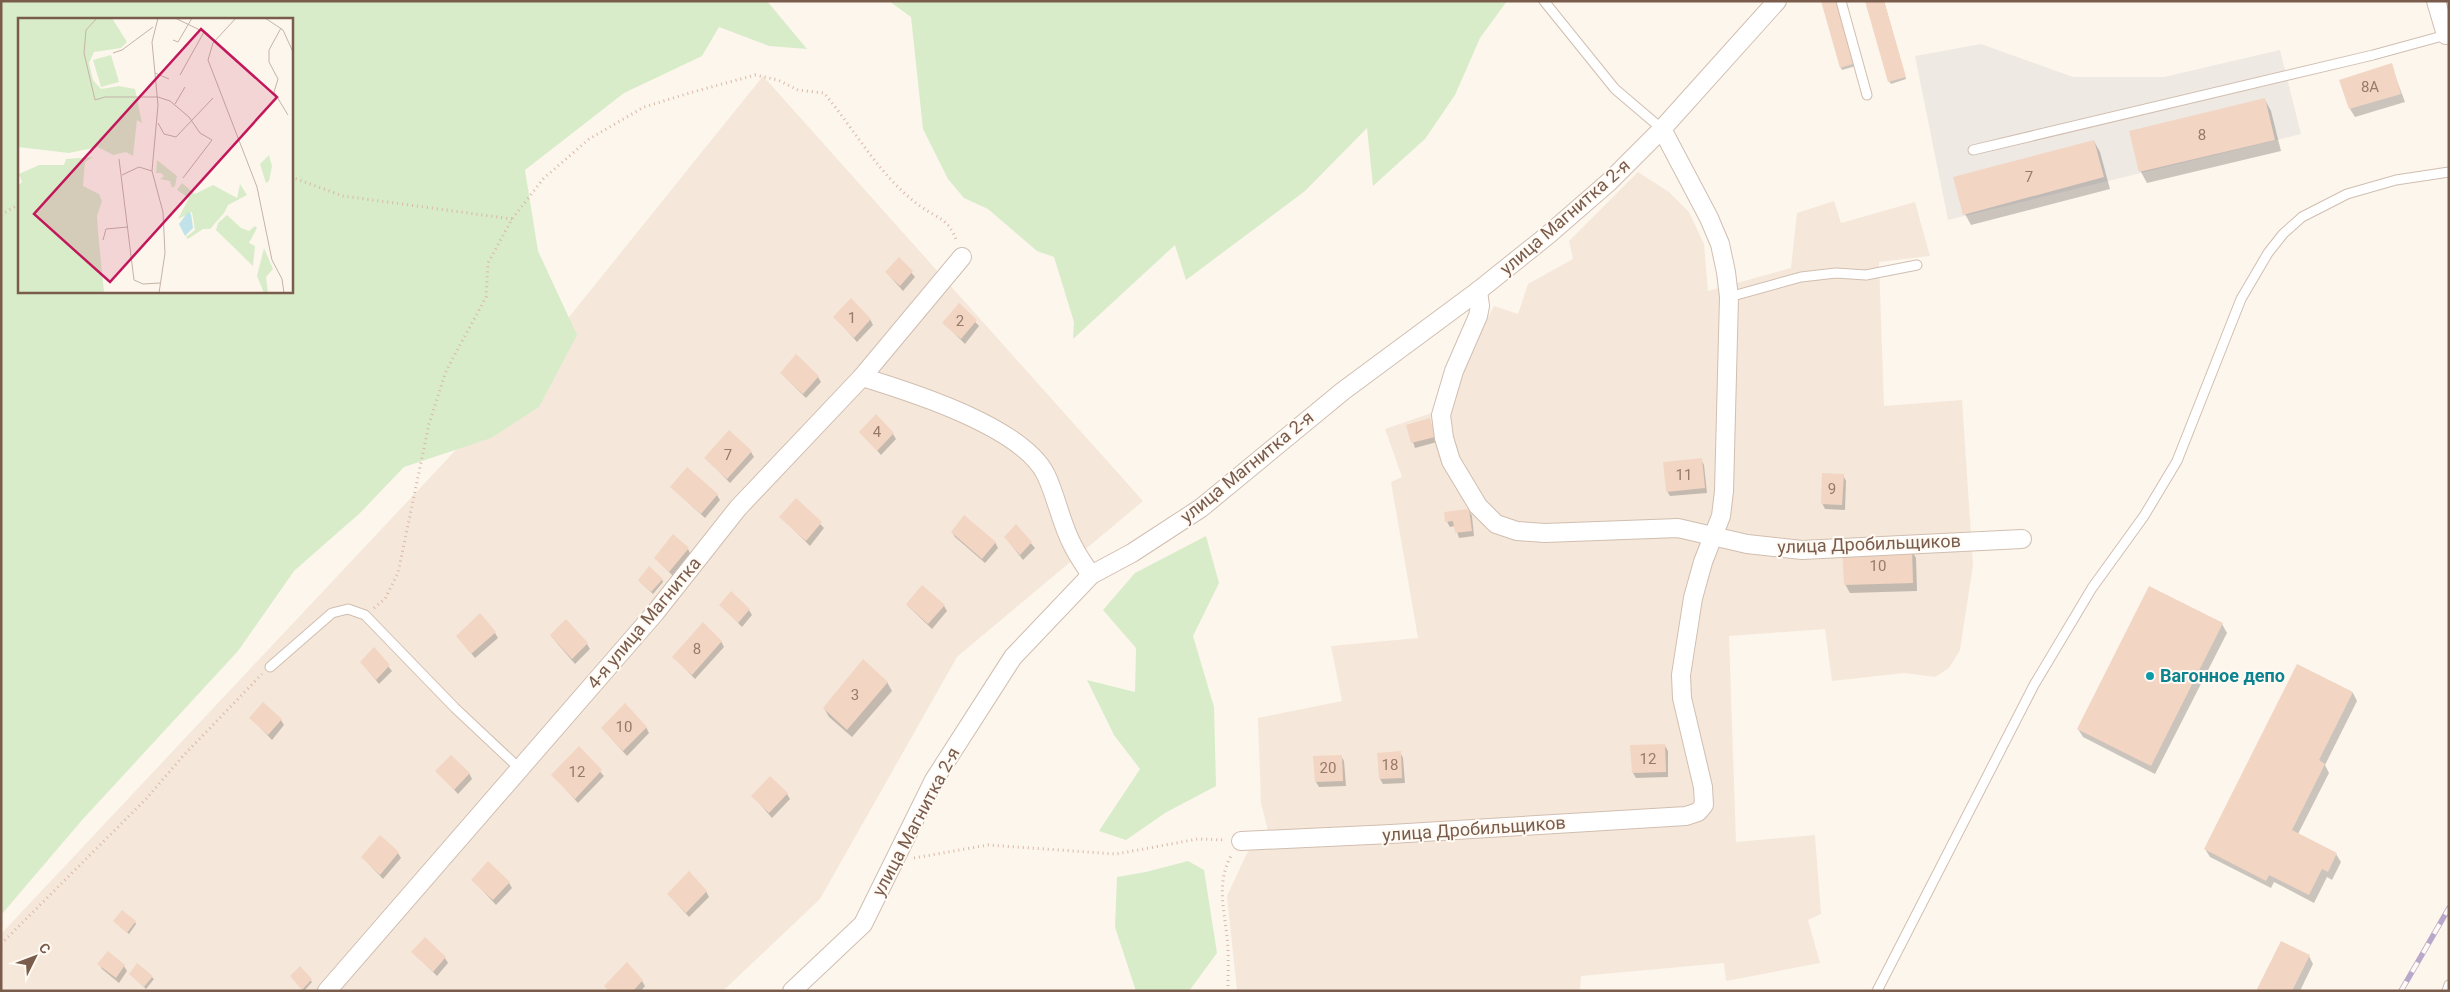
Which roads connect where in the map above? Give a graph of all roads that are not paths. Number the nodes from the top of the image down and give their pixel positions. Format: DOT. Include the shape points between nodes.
graph roads {
  1 [pos="1544,1"];
  2 [pos="1777,1"];
  3 [pos="1841,1"];
  4 [pos="2436,1"];
  5 [pos="2446,35"];
  6 [pos="1867,95"];
  7 [pos="1662,129"];
  8 [pos="1973,150"];
  9 [pos="2449,172"];
  10 [pos="962,257"];
  11 [pos="1917,265"];
  12 [pos="1478,291"];
  13 [pos="1729,297"];
  14 [pos="862,377"];
  15 [pos="1713,536"];
  16 [pos="2022,539"];
  17 [pos="1091,575"];
  18 [pos="270,666"];
  19 [pos="519,768"];
  20 [pos="1241,841"];
  21 [pos="2449,986"];
  22 [pos="327,991"];
  23 [pos="792,991"];
  24 [pos="1877,991"];
  25 [pos="2447,991"];
  1 -- 7 [label="lane" via="1615,89"];
  2 -- 7 [label="street, улица Магнитка 2-я"];
  3 -- 6 [label="lane"];
  4 -- 5 [label="street"];
  5 -- 8 [label="lane"];
  7 -- 12 [label="street, улица Магнитка 2-я" via="1577,211"];
  7 -- 13 [label="street" via="1698,194 1720,244"];
  9 -- 24 [label="lane" via="2396,180 2338,198 2302,217 2268,253 2241,299 2177,461 2144,516 2092,588 2048,661"];
  10 -- 14 [label="street, 4-я улица Магнитка"];
  11 -- 13 [label="lane" via="1866,275 1836,273 1801,277"];
  12 -- 15 [label="street, улица Дробильщиков" via="1478,316 1454,371 1441,415 1450,461 1478,506 1496,524 1517,531 1545,533 1678,528"];
  12 -- 17 [label="street, улица Магнитка 2-я" via="1343,391 1201,508 1132,553"];
  13 -- 15 [label="street" via="1724,491 1721,516"];
  14 -- 17 [label="street" via="914,393 974,420 1008,436 1030,453 1046,474 1072,546"];
  14 -- 19 [label="street, 4-я улица Магнитка" via="738,508 654,613"];
  15 -- 16 [label="street, улица Дробильщиков" via="1747,544 1802,550"];
  15 -- 20 [label="street, улица Дробильщиков" via="1693,598 1682,675 1682,698 1703,787 1704,805 1698,812 1686,816"];
  17 -- 23 [label="street, улица Магнитка 2-я" via="1013,657 934,780 863,924"];
  18 -- 19 [label="lane" via="332,613 348,609 365,615 455,708"];
  19 -- 22 [label="street, 4-я улица Магнитка"];
  21 -- 25 [label="lane"];
}
